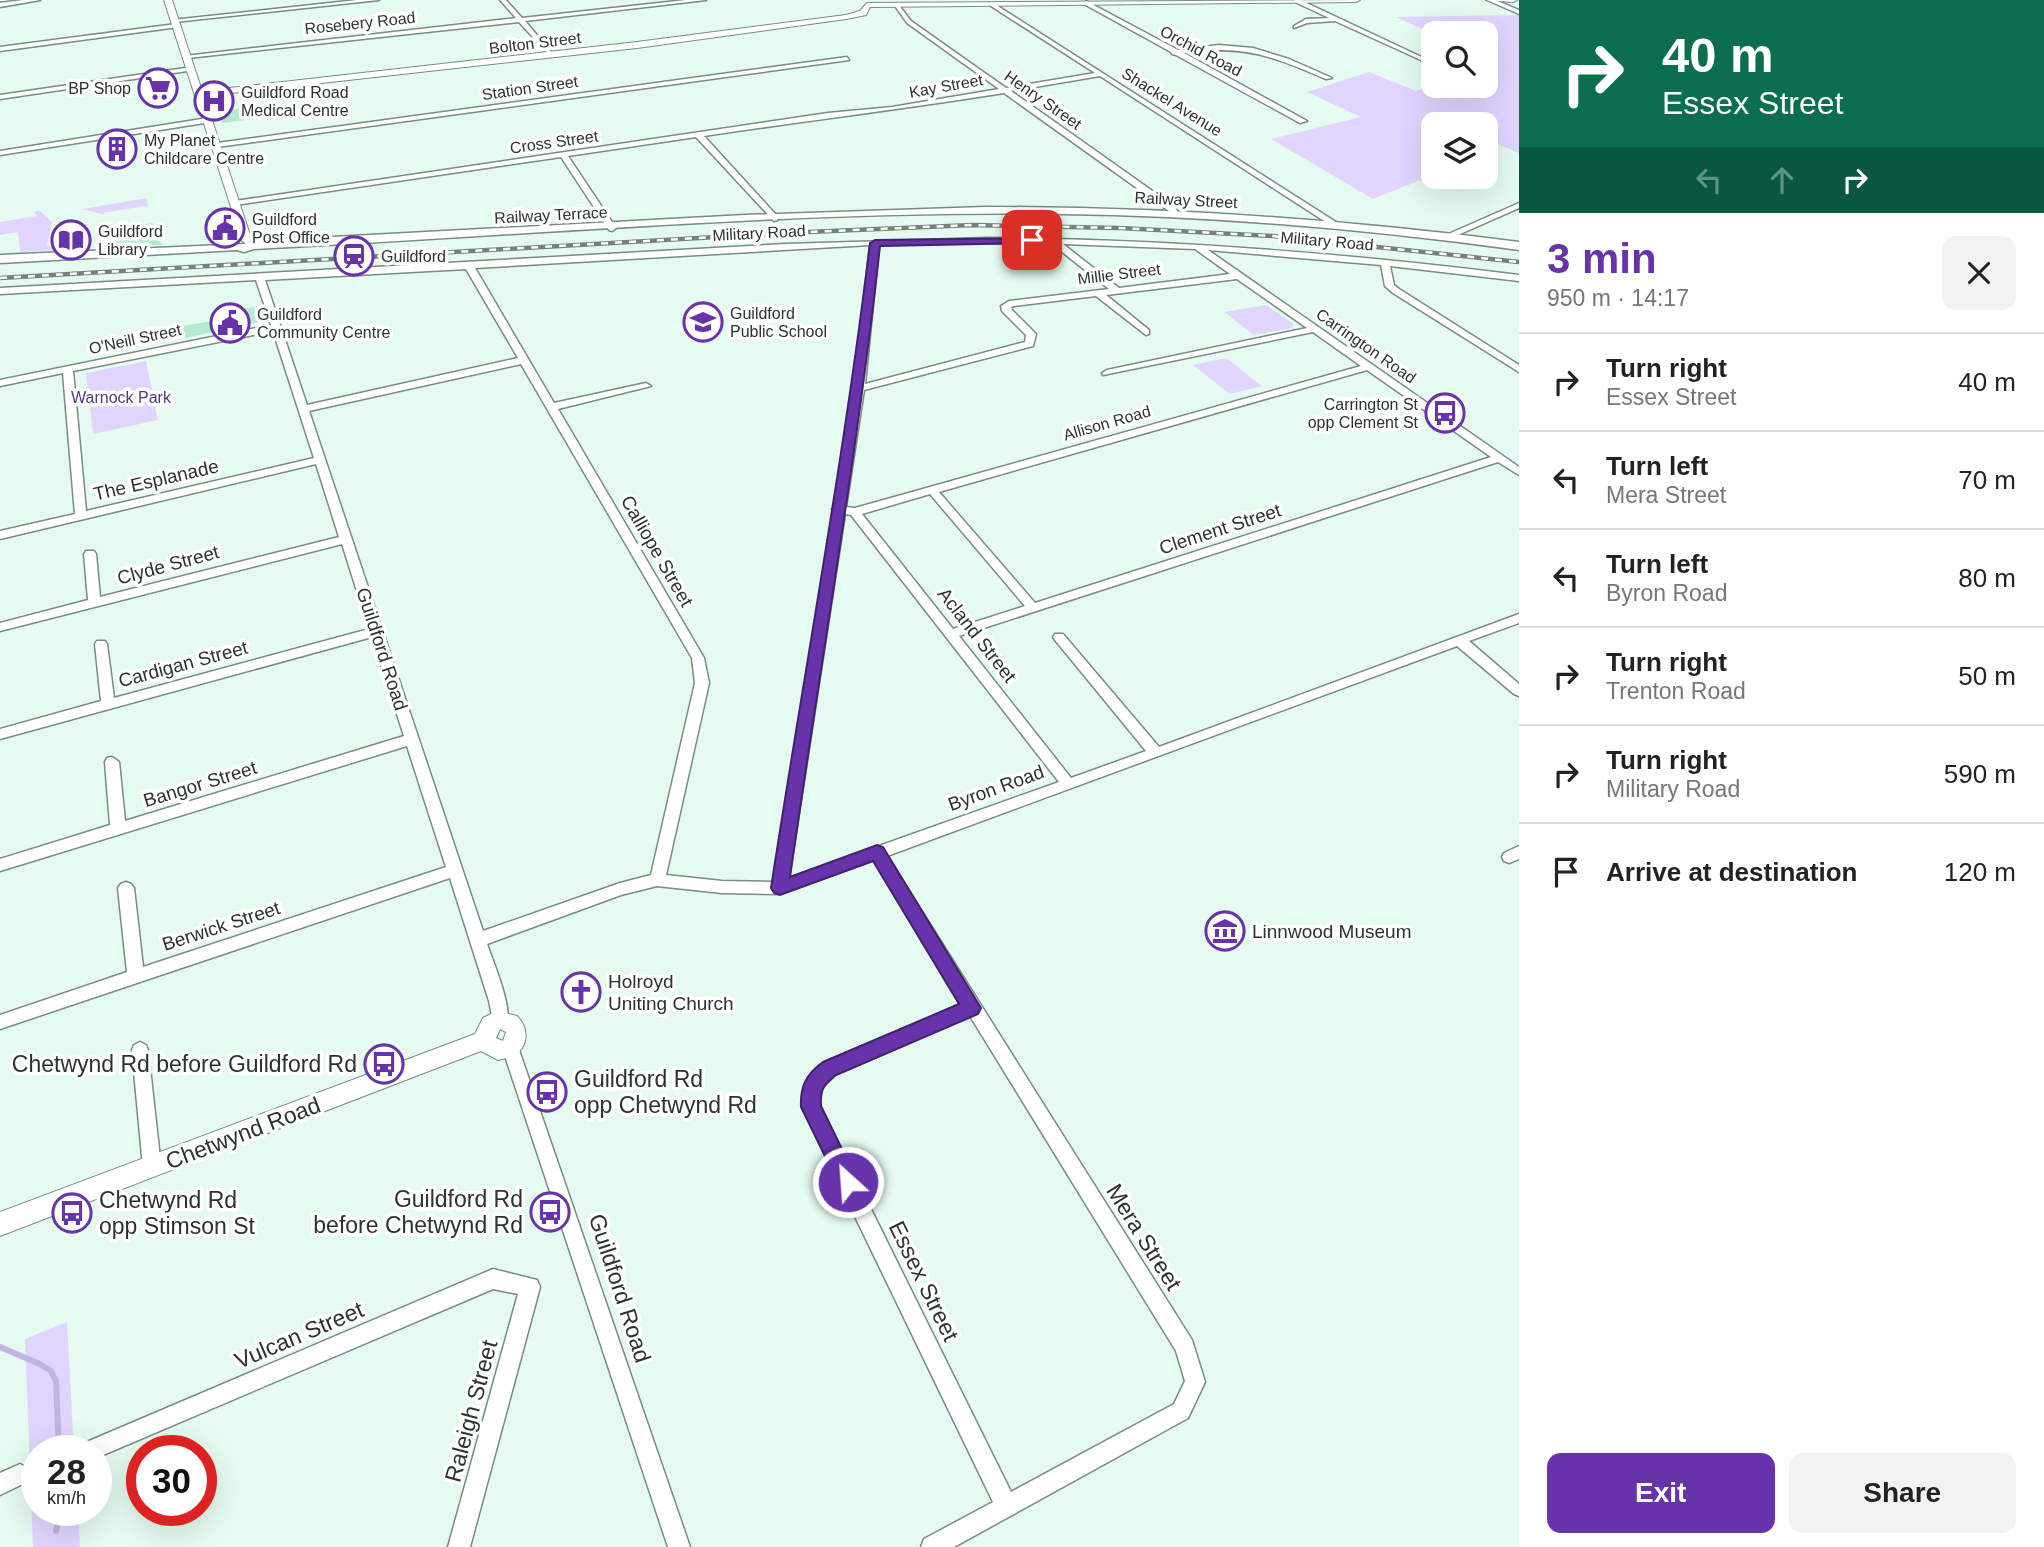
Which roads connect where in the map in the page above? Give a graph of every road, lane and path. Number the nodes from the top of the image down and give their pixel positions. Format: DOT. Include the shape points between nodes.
graph roads {
  1 [pos="37,0"];
  2 [pos="168,0"];
  3 [pos="376,0"];
  4 [pos="503,0"];
  5 [pos="703,0"];
  6 [pos="1356,0"];
  7 [pos="1490,0"];
  8 [pos="1513,0"];
  9 [pos="1180,1"];
  10 [pos="1297,1"];
  11 [pos="867,3"];
  12 [pos="1086,3"];
  13 [pos="0,5"];
  14 [pos="896,5"];
  15 [pos="993,5"];
  16 [pos="1519,12"];
  17 [pos="1336,19"];
  18 [pos="520,20"];
  19 [pos="175,23"];
  20 [pos="1296,26"];
  21 [pos="0,49"];
  22 [pos="1174,53"];
  23 [pos="551,55"];
  24 [pos="188,56"];
  25 [pos="1421,58"];
  26 [pos="848,59"];
  27 [pos="192,69"];
  28 [pos="1102,74"];
  29 [pos="1328,78"];
  30 [pos="1004,90"];
  31 [pos="200,94"];
  32 [pos="0,97"];
  33 [pos="878,111"];
  34 [pos="208,120"];
  35 [pos="1303,121"];
  36 [pos="698,134"];
  37 [pos="216,145"];
  38 [pos="0,153"];
  39 [pos="563,154"];
  40 [pos="235,203"];
  41 [pos="1519,205"];
  42 [pos="1175,214"];
  43 [pos="850,215"];
  44 [pos="774,218"];
  45 [pos="1335,224"];
  46 [pos="612,228"];
  47 [pos="1448,236"];
  48 [pos="1054,241"];
  49 [pos="875,243"];
  50 [pos="246,244"];
  51 [pos="1195,246"];
  52 [pos="1519,246"];
  53 [pos="0,259"];
  54 [pos="1385,261"];
  55 [pos="469,266"];
  56 [pos="1238,276"];
  57 [pos="260,278"];
  58 [pos="1519,278"];
  59 [pos="1116,290"];
  60 [pos="0,291"];
  61 [pos="1097,292"];
  62 [pos="276,327"];
  63 [pos="1315,329"];
  64 [pos="1146,332"];
  65 [pos="524,360"];
  66 [pos="1368,366"];
  67 [pos="68,369"];
  68 [pos="1519,369"];
  69 [pos="1107,373"];
  70 [pos="0,383"];
  71 [pos="646,386"];
  72 [pos="859,388"];
  73 [pos="552,407"];
  74 [pos="304,409"];
  75 [pos="1499,458"];
  76 [pos="320,460"];
  77 [pos="1519,472"];
  78 [pos="931,489"];
  79 [pos="838,509"];
  80 [pos="855,512"];
  81 [pos="81,516"];
  82 [pos="0,535"];
  83 [pos="345,539"];
  84 [pos="90,554"];
  85 [pos="94,604"];
  86 [pos="1033,608"];
  87 [pos="1519,618"];
  88 [pos="0,627"];
  89 [pos="376,631"];
  90 [pos="952,634"];
  91 [pos="1059,637"];
  92 [pos="1460,641"];
  93 [pos="101,644"];
  94 [pos="1519,691"];
  95 [pos="108,705"];
  96 [pos="0,734"];
  97 [pos="412,739"];
  98 [pos="1156,753"];
  99 [pos="112,762"];
  100 [pos="1067,783"];
  101 [pos="118,829"];
  102 [pos="877,852"];
  103 [pos="0,865"];
  104 [pos="456,870"];
  105 [pos="657,880"];
  106 [pos="126,888"];
  107 [pos="780,888"];
  108 [pos="478,940"];
  109 [pos="136,977"];
  110 [pos="971,1008"];
  111 [pos="500,1021"];
  112 [pos="0,1022"];
  113 [pos="485,1040"];
  114 [pos="510,1047"];
  115 [pos="140,1050"];
  116 [pos="152,1167"];
  117 [pos="0,1224"];
  118 [pos="530,1287"];
  119 [pos="112,1441"];
  120 [pos="1006,1506"];
  121 [pos="459,1547"];
  122 [pos="679,1547"];
  123 [pos="932,1547"];
  1 -- 13 [label="street"];
  2 -- 19 [label="street"];
  3 -- 19 [label="street"];
  4 -- 18 [label="street"];
  5 -- 18 [label="street, Rosebery Road"];
  6 -- 10 [label="street"];
  7 -- 8 [label="street"];
  7 -- 16 [label="street"];
  9 -- 10 [label="street"];
  9 -- 12 [label="street"];
  10 -- 17 [label="street"];
  11 -- 14 [label="street"];
  11 -- 23 [label="street, Bolton Street" via="863,13 846,18"];
  12 -- 15 [label="street"];
  12 -- 22 [label="street, Orchid Road"];
  14 -- 15 [label="street"];
  14 -- 30 [label="street, Henry Street" via="909,22"];
  15 -- 28 [label="street, Shackel Avenue"];
  17 -- 20 [label="street"];
  17 -- 25 [label="street"];
  18 -- 23 [label="street"];
  18 -- 24 [label="street, Rosebery Road"];
  19 -- 21 [label="street"];
  19 -- 24 [label="street"];
  22 -- 29 [label="street" via="1214,46 1250,47"];
  22 -- 35 [label="street, Orchid Road"];
  23 -- 31 [label="street, Bolton Street"];
  24 -- 27 [label="street"];
  26 -- 37 [label="street, Station Street"];
  27 -- 31 [label="street"];
  27 -- 32 [label="street"];
  28 -- 30 [label="street, Kay Street"];
  28 -- 45 [label="street, Shackel Avenue"];
  30 -- 33 [label="street, Kay Street"];
  30 -- 42 [label="street, Henry Street"];
  31 -- 34 [label="street"];
  33 -- 36 [label="street, Cross Street"];
  34 -- 37 [label="street"];
  34 -- 38 [label="street"];
  36 -- 39 [label="street, Cross Street"];
  36 -- 44 [label="street"];
  37 -- 40 [label="street"];
  39 -- 40 [label="street, Cross Street"];
  39 -- 46 [label="street"];
  40 -- 50 [label="street"];
  41 -- 47 [label="street"];
  42 -- 43 [label="main road, Railway Street"];
  42 -- 45 [label="main road, Railway Street"];
  43 -- 44 [label="main road, Railway Terrace"];
  44 -- 46 [label="main road, Railway Terrace"];
  45 -- 47 [label="main road, Railway Street"];
  46 -- 50 [label="main road, Railway Terrace"];
  47 -- 52 [label="main road, Railway Street"];
  48 -- 49 [label="street, Military Road"];
  48 -- 51 [label="street, Military Road"];
  48 -- 59 [label="street"];
  49 -- 55 [label="street, Military Road"];
  49 -- 72 [label="street"];
  50 -- 53 [label="main road, Railway Terrace"];
  51 -- 54 [label="street, Military Road"];
  51 -- 56 [label="street, Carrington Road"];
  54 -- 58 [label="street, Military Road"];
  54 -- 68 [label="street" via="1395,291"];
  55 -- 57 [label="street, Military Road"];
  55 -- 65 [label="street, Calliope Street"];
  56 -- 59 [label="street, Millie Street"];
  56 -- 63 [label="street, Carrington Road"];
  57 -- 60 [label="street, Military Road"];
  57 -- 62 [label="street, Guildford Road"];
  59 -- 61 [label="street, Millie Street"];
  61 -- 64 [label="street"];
  61 -- 72 [label="street, Millie Street" via="1009,304 1006,308 1031,334 1030,344"];
  62 -- 67 [label="street, O'Neill Street"];
  62 -- 74 [label="street, Guildford Road"];
  63 -- 66 [label="street, Carrington Road"];
  63 -- 69 [label="street"];
  65 -- 73 [label="street, Calliope Street"];
  65 -- 74 [label="street"];
  66 -- 75 [label="street, Carrington Road"];
  66 -- 78 [label="street, Allison Road"];
  67 -- 70 [label="street, O'Neill Street"];
  67 -- 81 [label="street"];
  71 -- 73 [label="street"];
  72 -- 79 [label="street"];
  73 -- 105 [label="street, Calliope Street" via="701,669 702,683"];
  74 -- 76 [label="street, Guildford Road"];
  75 -- 77 [label="street, Carrington Road"];
  75 -- 86 [label="street, Clement Street"];
  76 -- 81 [label="street, The Esplanade"];
  76 -- 83 [label="street, Guildford Road"];
  78 -- 80 [label="street, Allison Road"];
  78 -- 86 [label="street"];
  79 -- 80 [label="street"];
  79 -- 107 [label="street"];
  80 -- 90 [label="street, Acland Street"];
  81 -- 82 [label="street, The Esplanade"];
  83 -- 85 [label="street, Clyde Street"];
  83 -- 89 [label="street, Guildford Road"];
  84 -- 85 [label="street"];
  85 -- 88 [label="street, Clyde Street"];
  86 -- 90 [label="street, Clement Street"];
  87 -- 92 [label="street, Byron Road"];
  89 -- 95 [label="street, Cardigan Street"];
  89 -- 97 [label="street, Guildford Road"];
  90 -- 100 [label="street, Acland Street"];
  91 -- 98 [label="street"];
  92 -- 94 [label="street"];
  92 -- 98 [label="street, Byron Road"];
  93 -- 95 [label="street"];
  95 -- 96 [label="street, Cardigan Street"];
  97 -- 101 [label="street, Bangor Street"];
  97 -- 104 [label="street, Guildford Road"];
  98 -- 100 [label="street, Byron Road"];
  99 -- 101 [label="street"];
  100 -- 102 [label="street, Byron Road"];
  101 -- 103 [label="street, Bangor Street"];
  102 -- 107 [label="street, Byron Road"];
  102 -- 110 [label="street, Mera Street"];
  104 -- 108 [label="street, Guildford Road"];
  104 -- 109 [label="street, Berwick Street"];
  105 -- 107 [label="street, Byron Road"];
  105 -- 108 [label="street, Byron Road"];
  106 -- 109 [label="street"];
  108 -- 111 [label="street, Guildford Road"];
  109 -- 112 [label="street, Berwick Street"];
  110 -- 120 [label="street, Essex Street" via="829,1069 817,1078 810,1092 811,1107"];
  110 -- 120 [label="street, Mera Street" via="1185,1347 1195,1382 1181,1410"];
  111 -- 113 [label="street" via="487,1030"];
  111 -- 114 [label="street" via="517,1029"];
  113 -- 114 [label="street" via="494,1049"];
  113 -- 116 [label="street, Chetwynd Road"];
  114 -- 122 [label="street, Guildford Road"];
  115 -- 116 [label="street"];
  116 -- 117 [label="street, Chetwynd Road"];
  118 -- 119 [label="street, Vulcan Street" via="493,1279"];
  118 -- 121 [label="street, Raleigh Street"];
  120 -- 123 [label="street, Mera Street"];
}
